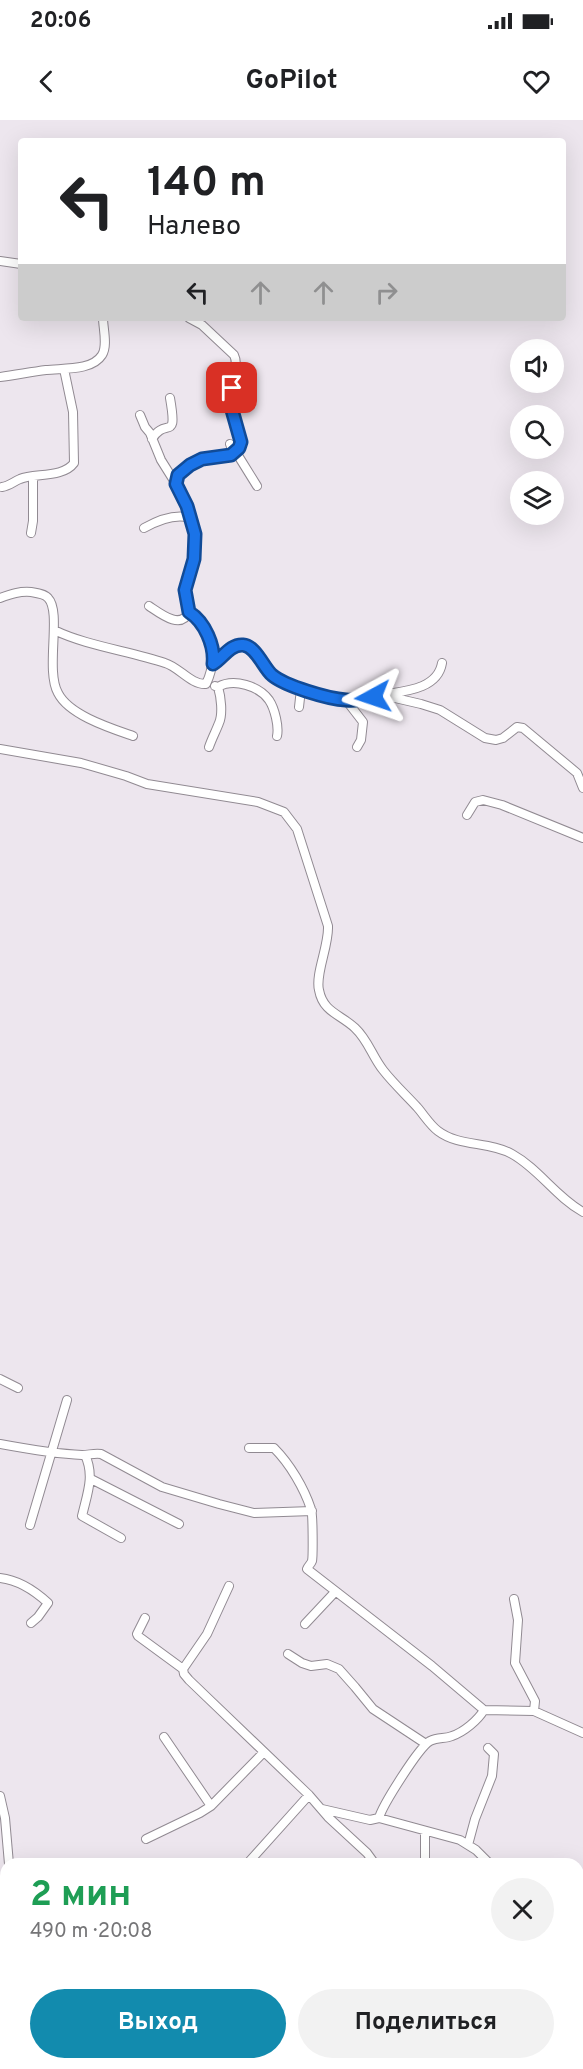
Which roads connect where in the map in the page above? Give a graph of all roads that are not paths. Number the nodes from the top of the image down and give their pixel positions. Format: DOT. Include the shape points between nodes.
graph roads {
  1 [pos="0,261"];
  2 [pos="18,263"];
  3 [pos="104,321"];
  4 [pos="195,321"];
  5 [pos="64,369"];
  6 [pos="0,377"];
  7 [pos="170,398"];
  8 [pos="140,415"];
  9 [pos="152,439"];
  10 [pos="230,444"];
  11 [pos="234,454"];
  12 [pos="33,477"];
  13 [pos="176,484"];
  14 [pos="257,486"];
  15 [pos="2,487"];
  16 [pos="191,518"];
  17 [pos="144,528"];
  18 [pos="31,532"];
  19 [pos="0,598"];
  20 [pos="149,606"];
  21 [pos="189,612"];
  22 [pos="54,630"];
  23 [pos="442,663"];
  24 [pos="213,664"];
  25 [pos="206,684"];
  26 [pos="218,687"];
  27 [pos="301,689"];
  28 [pos="382,695"];
  29 [pos="346,700"];
  30 [pos="299,707"];
  31 [pos="133,736"];
  32 [pos="277,736"];
  33 [pos="209,747"];
  34 [pos="357,747"];
  35 [pos="0,749"];
  36 [pos="583,788"];
  37 [pos="467,815"];
  38 [pos="583,838"];
  39 [pos="583,1212"];
  40 [pos="0,1379"];
  41 [pos="18,1388"];
  42 [pos="67,1400"];
  43 [pos="0,1444"];
  44 [pos="249,1448"];
  45 [pos="52,1452"];
  46 [pos="86,1455"];
  47 [pos="91,1479"];
  48 [pos="312,1511"];
  49 [pos="179,1524"];
  50 [pos="30,1525"];
  51 [pos="121,1538"];
  52 [pos="0,1578"];
  53 [pos="229,1587"];
  54 [pos="335,1592"];
  55 [pos="514,1599"];
  56 [pos="145,1618"];
  57 [pos="31,1623"];
  58 [pos="305,1624"];
  59 [pos="288,1654"];
  60 [pos="183,1669"];
  61 [pos="484,1710"];
  62 [pos="534,1711"];
  63 [pos="583,1733"];
  64 [pos="164,1737"];
  65 [pos="426,1744"];
  66 [pos="488,1748"];
  67 [pos="263,1753"];
  68 [pos="309,1795"];
  69 [pos="0,1796"];
  70 [pos="211,1806"];
  71 [pos="322,1809"];
  72 [pos="379,1818"];
  73 [pos="425,1831"];
  74 [pos="146,1839"];
  75 [pos="468,1845"];
  76 [pos="8,1858"];
  77 [pos="252,1858"];
  78 [pos="371,1858"];
  79 [pos="425,1858"];
  80 [pos="483,1858"];
  1 -- 2 [label="street"];
  3 -- 5 [label="street" via="109,350 94,363"];
  4 -- 11 [label="street" via="237,362 232,410 241,442"];
  5 -- 6 [label="street"];
  5 -- 12 [label="street" via="73,412 74,463 62,471"];
  7 -- 9 [label="street" via="172,426"];
  8 -- 9 [label="street"];
  9 -- 13 [label="street"];
  10 -- 11 [label="street"];
  11 -- 13 [label="street" via="202,459 183,470"];
  11 -- 14 [label="street"];
  12 -- 15 [label="street"];
  12 -- 18 [label="street"];
  13 -- 16 [label="street"];
  16 -- 17 [label="street" via="161,519"];
  16 -- 21 [label="street" via="194,559 185,595"];
  19 -- 22 [label="street" via="18,592 48,597"];
  20 -- 21 [label="street" via="180,621"];
  21 -- 24 [label="street" via="205,630 213,650"];
  22 -- 25 [label="street" via="169,664"];
  22 -- 31 [label="street" via="52,668 62,700 93,721"];
  23 -- 28 [label="street" via="428,684"];
  24 -- 25 [label="street"];
  24 -- 27 [label="street" via="234,647 245,645 272,675"];
  25 -- 26 [label="street"];
  26 -- 32 [label="street" via="237,682 269,700"];
  26 -- 33 [label="street" via="220,721"];
  27 -- 29 [label="street"];
  27 -- 30 [label="street"];
  28 -- 29 [label="street"];
  28 -- 36 [label="street" via="440,710 485,738 496,740 517,727 523,728 577,772"];
  29 -- 34 [label="street" via="363,722"];
  35 -- 39 [label="street" via="81,763 147,784 258,802 284,812 297,829 328,926 318,977 327,1010 356,1029 382,1069 438,1131 451,1139 492,1146 513,1155"];
  37 -- 38 [label="street" via="475,802 483,800"];
  40 -- 41 [label="street"];
  42 -- 45 [label="street"];
  43 -- 45 [label="street"];
  44 -- 48 [label="street" via="274,1448"];
  45 -- 46 [label="street"];
  45 -- 50 [label="street"];
  46 -- 47 [label="street"];
  46 -- 48 [label="street" via="101,1454 162,1488 254,1513"];
  47 -- 49 [label="street"];
  47 -- 51 [label="street" via="82,1516"];
  48 -- 54 [label="street" via="313,1551 307,1569"];
  52 -- 57 [label="street" via="32,1590 48,1603"];
  53 -- 60 [label="street" via="207,1634"];
  54 -- 58 [label="street"];
  54 -- 61 [label="street"];
  55 -- 62 [label="street" via="518,1620 515,1664 535,1701"];
  56 -- 60 [label="street" via="138,1636"];
  59 -- 65 [label="street" via="311,1666 327,1664 339,1669 373,1709"];
  60 -- 67 [label="street" via="189,1680"];
  61 -- 62 [label="street"];
  61 -- 65 [label="street" via="451,1737 439,1737"];
  62 -- 63 [label="street"];
  64 -- 70 [label="street"];
  65 -- 72 [label="street"];
  66 -- 75 [label="street" via="494,1754 492,1776"];
  67 -- 68 [label="street"];
  67 -- 70 [label="street"];
  68 -- 71 [label="street"];
  68 -- 77 [label="street"];
  69 -- 76 [label="street"];
  70 -- 74 [label="street"];
  71 -- 72 [label="street" via="370,1820"];
  71 -- 78 [label="street"];
  72 -- 73 [label="street"];
  73 -- 75 [label="street"];
  73 -- 79 [label="street"];
  75 -- 80 [label="street"];
}
